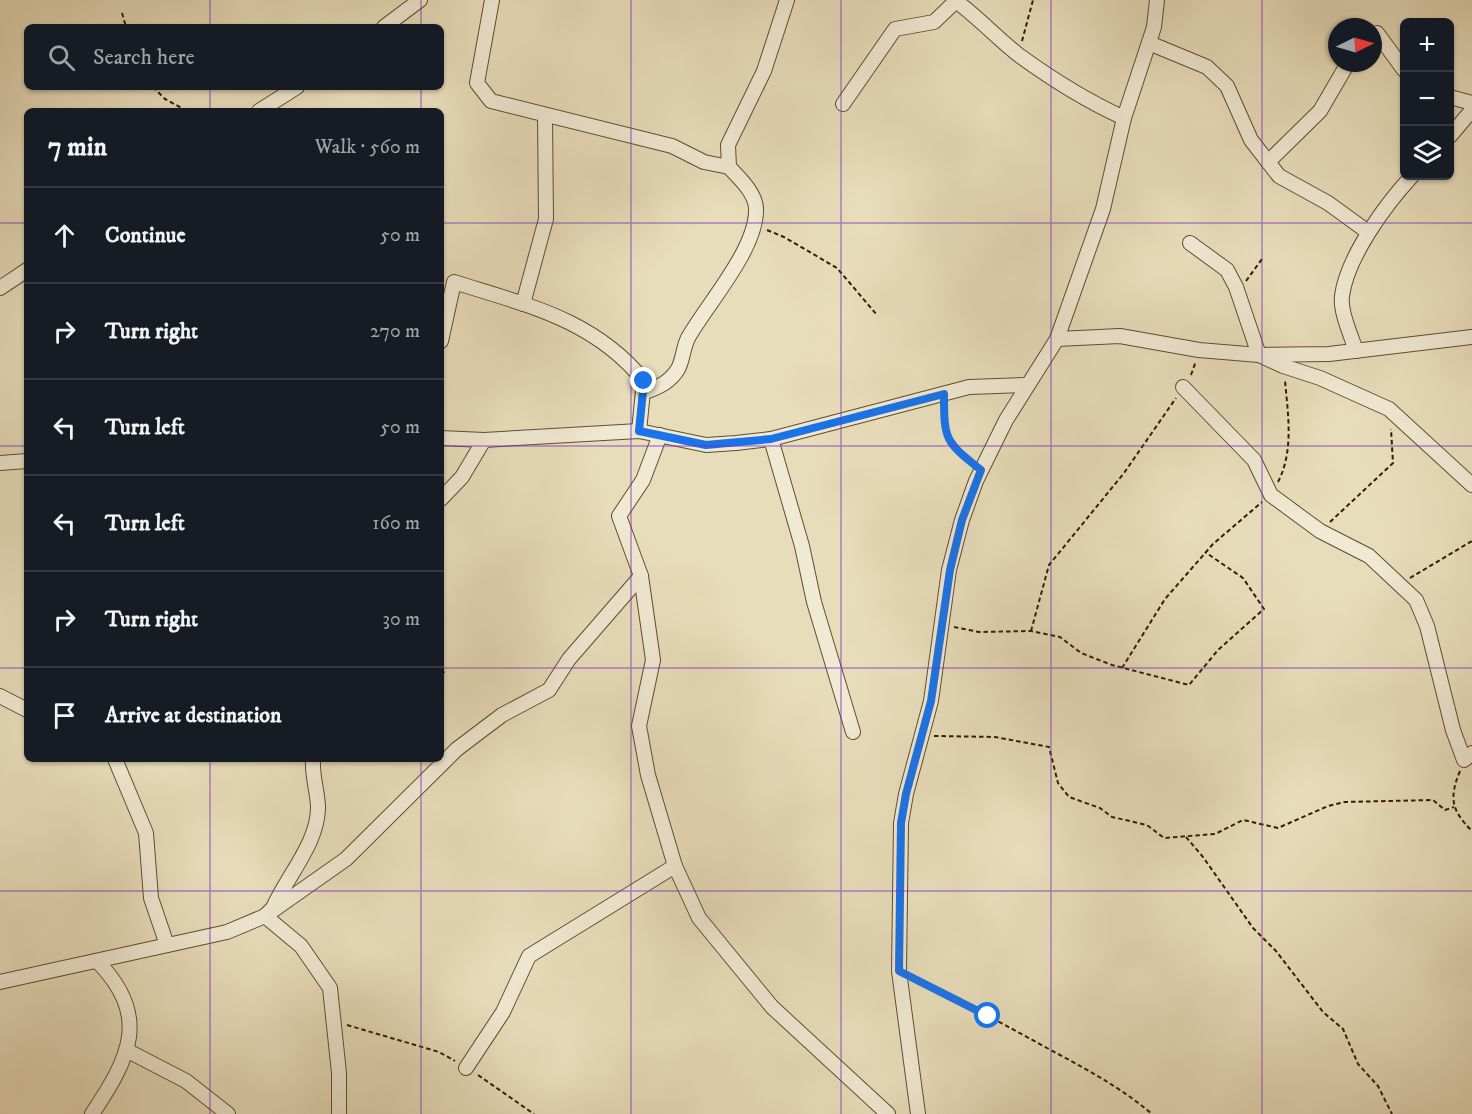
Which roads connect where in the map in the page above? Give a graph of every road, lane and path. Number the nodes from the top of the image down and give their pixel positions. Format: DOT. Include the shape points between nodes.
graph roads {
  1 [pos="420,0"];
  2 [pos="492,0"];
  3 [pos="787,0"];
  4 [pos="1033,0"];
  5 [pos="1157,0"];
  6 [pos="122,13"];
  7 [pos="125,24"];
  8 [pos="388,24"];
  9 [pos="1382,40"];
  10 [pos="1149,44"];
  11 [pos="1018,55"];
  12 [pos="1400,65"];
  13 [pos="1343,72"];
  14 [pos="156,90"];
  15 [pos="292,90"];
  16 [pos="1454,98"];
  17 [pos="1472,103"];
  18 [pos="843,104"];
  19 [pos="182,108"];
  20 [pos="264,108"];
  21 [pos="1472,110"];
  22 [pos="545,116"];
  23 [pos="1124,118"];
  24 [pos="1454,130"];
  25 [pos="1269,162"];
  26 [pos="729,167"];
  27 [pos="1409,180"];
  28 [pos="753,224"];
  29 [pos="1368,232"];
  30 [pos="1190,243"];
  31 [pos="1262,259"];
  32 [pos="24,272"];
  33 [pos="0,288"];
  34 [pos="1239,297"];
  35 [pos="523,304"];
  36 [pos="877,315"];
  37 [pos="444,327"];
  38 [pos="1472,337"];
  39 [pos="1057,339"];
  40 [pos="1199,350"];
  41 [pos="1356,351"];
  42 [pos="1259,355"];
  43 [pos="1283,366"];
  44 [pos="1025,385"];
  45 [pos="1183,387"];
  46 [pos="645,392"];
  47 [pos="944,394"];
  48 [pos="1389,409"];
  49 [pos="639,431"];
  50 [pos="660,435"];
  51 [pos="444,438"];
  52 [pos="771,439"];
  53 [pos="484,440"];
  54 [pos="24,461"];
  55 [pos="0,463"];
  56 [pos="981,470"];
  57 [pos="1472,485"];
  58 [pos="1271,495"];
  59 [pos="444,496"];
  60 [pos="1320,531"];
  61 [pos="1472,541"];
  62 [pos="1205,552"];
  63 [pos="641,576"];
  64 [pos="1408,580"];
  65 [pos="943,624"];
  66 [pos="1031,631"];
  67 [pos="1122,668"];
  68 [pos="0,696"];
  69 [pos="24,708"];
  70 [pos="853,732"];
  71 [pos="922,735"];
  72 [pos="1468,756"];
  73 [pos="117,762"];
  74 [pos="313,762"];
  75 [pos="444,762"];
  76 [pos="444,762"];
  77 [pos="1454,807"];
  78 [pos="1472,831"];
  79 [pos="1185,836"];
  80 [pos="675,866"];
  81 [pos="265,916"];
  82 [pos="167,945"];
  83 [pos="97,961"];
  84 [pos="899,971"];
  85 [pos="0,982"];
  86 [pos="333,1021"];
  87 [pos="128,1051"];
  88 [pos="466,1068"];
  89 [pos="92,1114"];
  90 [pos="228,1114"];
  91 [pos="339,1114"];
  92 [pos="534,1114"];
  93 [pos="888,1114"];
  94 [pos="918,1114"];
  95 [pos="1152,1114"];
  96 [pos="1392,1114"];
  1 -- 8 [label="street"];
  2 -- 22 [label="street" via="477,83 491,101"];
  3 -- 26 [label="street" via="764,71 728,145"];
  4 -- 11 [label="path"];
  5 -- 10 [label="street"];
  6 -- 7 [label="path"];
  9 -- 12 [label="street"];
  10 -- 23 [label="street"];
  10 -- 25 [label="street" via="1207,67 1227,86 1251,140"];
  11 -- 18 [label="street" via="956,2 934,22 894,29"];
  11 -- 23 [label="street" via="1085,100"];
  13 -- 25 [label="street" via="1320,111"];
  14 -- 19 [label="path"];
  15 -- 20 [label="street"];
  16 -- 17 [label="street"];
  21 -- 24 [label="street"];
  22 -- 26 [label="street" via="672,146 704,162"];
  22 -- 35 [label="street" via="546,219"];
  23 -- 39 [label="street" via="1103,209"];
  25 -- 29 [label="street" via="1279,176 1328,203"];
  26 -- 28 [label="street" via="747,185 756,207"];
  27 -- 29 [label="street"];
  28 -- 36 [label="path" via="837,268"];
  28 -- 46 [label="street" via="738,261 687,340 678,369 663,385"];
  29 -- 41 [label="street" via="1342,297"];
  30 -- 34 [label="street" via="1227,270"];
  31 -- 34 [label="path"];
  32 -- 33 [label="street"];
  34 -- 42 [label="street"];
  35 -- 37 [label="street" via="454,282"];
  35 -- 46 [label="street" via="595,334 626,358 644,381"];
  38 -- 41 [label="street"];
  39 -- 40 [label="street" via="1120,336"];
  39 -- 44 [label="street"];
  40 -- 42 [label="street"];
  40 -- 45 [label="path"];
  41 -- 42 [label="street"];
  42 -- 43 [label="street"];
  43 -- 48 [label="street"];
  43 -- 58 [label="path" via="1289,429 1284,470"];
  44 -- 47 [label="street" via="969,387"];
  44 -- 56 [label="street"];
  45 -- 58 [label="street" via="1254,460"];
  45 -- 66 [label="path" via="1125,473 1049,565"];
  46 -- 49 [label="street"];
  47 -- 52 [label="street"];
  47 -- 56 [label="path" via="944,431 954,448"];
  48 -- 57 [label="street"];
  48 -- 60 [label="path" via="1393,463"];
  49 -- 50 [label="street"];
  49 -- 53 [label="street"];
  50 -- 52 [label="street" via="706,445"];
  50 -- 63 [label="street" via="643,480 619,516"];
  51 -- 53 [label="street"];
  52 -- 70 [label="street"];
  53 -- 59 [label="street" via="462,477"];
  54 -- 55 [label="street"];
  56 -- 65 [label="street" via="952,560"];
  58 -- 60 [label="street"];
  58 -- 62 [label="path"];
  60 -- 72 [label="street" via="1369,556 1416,600 1427,626 1450,720"];
  61 -- 64 [label="path"];
  62 -- 67 [label="path" via="1165,599"];
  62 -- 67 [label="path" via="1243,578 1264,609 1218,650 1189,685"];
  63 -- 75 [label="street" via="569,659 549,690 502,715"];
  63 -- 80 [label="street" via="653,660 639,726 648,775"];
  65 -- 66 [label="path" via="979,632"];
  65 -- 71 [label="street"];
  66 -- 67 [label="path" via="1060,637 1081,653"];
  68 -- 69 [label="street"];
  71 -- 79 [label="path" via="995,737 1049,747 1058,783 1069,797 1100,808 1112,818 1147,825 1164,838"];
  71 -- 84 [label="street" via="901,823"];
  72 -- 77 [label="path" via="1453,789"];
  73 -- 82 [label="street" via="146,833 152,898"];
  74 -- 81 [label="street" via="318,806 315,828 273,908"];
  76 -- 81 [label="street" via="346,859"];
  77 -- 78 [label="path"];
  77 -- 79 [label="path" via="1445,810 1433,800 1345,802 1278,828 1243,820 1215,834"];
  79 -- 96 [label="path" via="1253,928 1323,1012 1343,1029 1358,1064 1378,1086"];
  80 -- 88 [label="street" via="529,956 502,1012"];
  80 -- 93 [label="street" via="699,918 772,1007"];
  81 -- 82 [label="street" via="227,932"];
  81 -- 86 [label="street" via="301,946 330,988"];
  82 -- 83 [label="street"];
  83 -- 85 [label="street"];
  83 -- 87 [label="street" via="119,985 129,1009"];
  84 -- 94 [label="street"];
  84 -- 95 [label="path" via="1006,1023 1123,1090"];
  86 -- 88 [label="path" via="439,1052"];
  86 -- 91 [label="street"];
  87 -- 89 [label="street"];
  87 -- 90 [label="street" via="186,1081"];
  88 -- 92 [label="path"];
}
